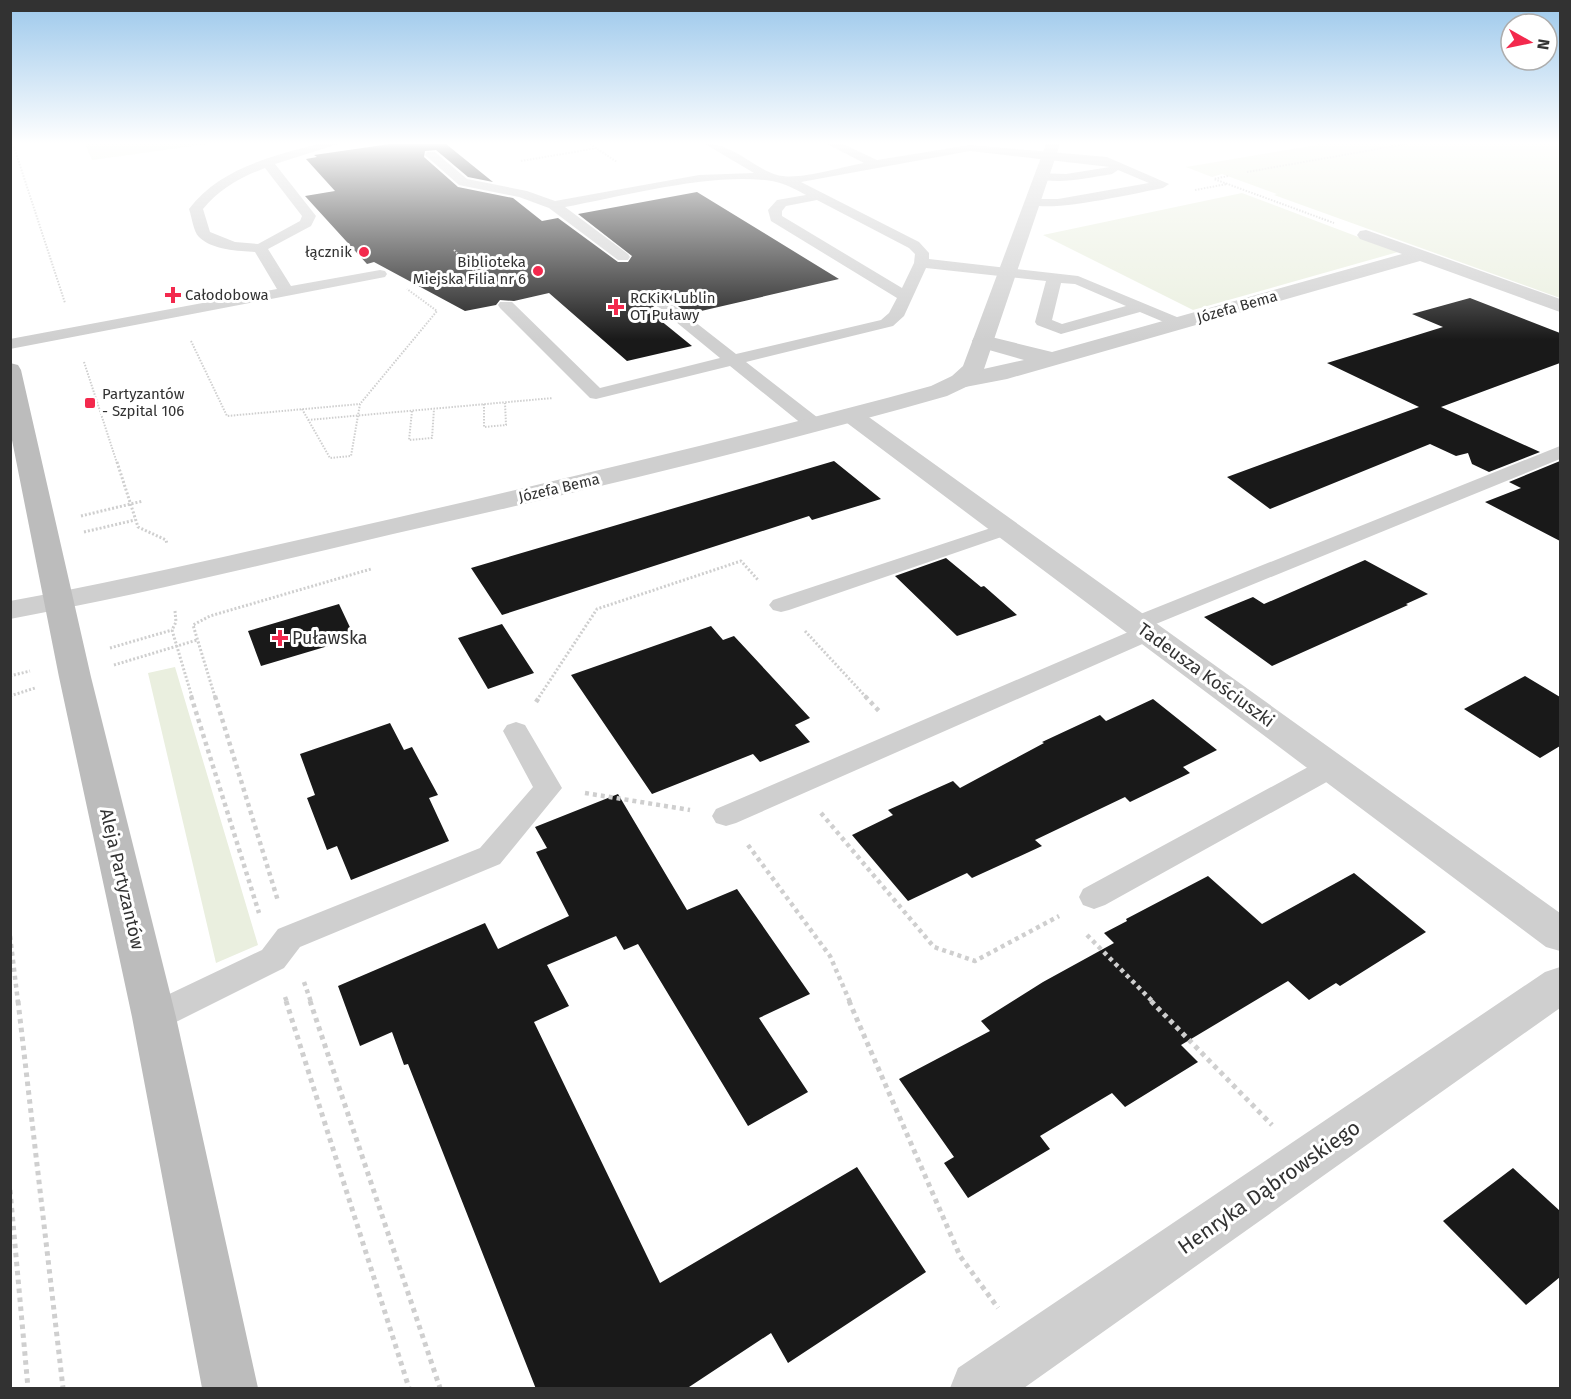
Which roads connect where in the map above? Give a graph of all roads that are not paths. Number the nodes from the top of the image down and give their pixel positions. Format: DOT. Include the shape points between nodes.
graph roads {
  1 [pos="196,209"];
  2 [pos="304,209"];
  3 [pos="560,209"];
  4 [pos="776,209"];
  5 [pos="845,209"];
  6 [pos="1029,209"];
  7 [pos="1366,235"];
  8 [pos="260,248"];
  9 [pos="1420,255"];
  10 [pos="624,257"];
  11 [pos="921,263"];
  12 [pos="1007,271"];
  13 [pos="380,274"];
  14 [pos="1055,276"];
  15 [pos="287,292"];
  16 [pos="653,296"];
  17 [pos="904,296"];
  18 [pos="506,305"];
  19 [pos="1560,306"];
  20 [pos="1142,307"];
  21 [pos="1178,323"];
  22 [pos="983,341"];
  23 [pos="10,344"];
  24 [pos="1054,359"];
  25 [pos="733,360"];
  26 [pos="10,370"];
  27 [pos="960,381"];
  28 [pos="851,415"];
  29 [pos="815,425"];
  30 [pos="18,437"];
  31 [pos="1560,452"];
  32 [pos="1006,529"];
  33 [pos="60,601"];
  34 [pos="781,605"];
  35 [pos="10,610"];
  36 [pos="1142,628"];
  37 [pos="516,732"];
  38 [pos="1331,767"];
  39 [pos="726,816"];
  40 [pos="1094,897"];
  41 [pos="1560,935"];
  42 [pos="1560,985"];
  43 [pos="154,1017"];
  44 [pos="230,1389"];
  45 [pos="978,1389"];
  1 -- 8 [label="lane" via="204,234 234,246"];
  2 -- 8 [label="lane" via="309,216 306,223"];
  3 -- 10 [label="lane"];
  4 -- 17 [label="lane" via="776,218"];
  5 -- 11 [label="lane" via="914,245 922,253"];
  6 -- 12 [label="street"];
  7 -- 9 [label="street"];
  8 -- 15 [label="lane"];
  9 -- 19 [label="street"];
  9 -- 21 [label="street, Józefa Bema"];
  11 -- 12 [label="lane"];
  11 -- 17 [label="lane"];
  12 -- 14 [label="lane"];
  12 -- 22 [label="street"];
  13 -- 15 [label="lane"];
  14 -- 20 [label="lane" via="1078,280"];
  14 -- 20 [label="lane" via="1043,322 1061,329"];
  15 -- 23 [label="lane"];
  16 -- 25 [label="lane"];
  17 -- 25 [label="lane" via="896,316 887,323"];
  18 -- 25 [label="lane" via="596,394"];
  20 -- 21 [label="lane"];
  21 -- 24 [label="street, Józefa Bema"];
  22 -- 24 [label="street, Józefa Bema"];
  22 -- 27 [label="street" via="973,369"];
  24 -- 27 [label="street, Józefa Bema"];
  25 -- 29 [label="lane"];
  26 -- 30 [label="main road, Aleja Partyzantów"];
  27 -- 28 [label="street, Józefa Bema" via="939,391"];
  28 -- 29 [label="street, Józefa Bema"];
  28 -- 32 [label="street, Tadeusza Kościuszki"];
  29 -- 33 [label="street, Józefa Bema" via="611,477"];
  30 -- 33 [label="main road, Aleja Partyzantów"];
  31 -- 36 [label="lane"];
  32 -- 34 [label="lane"];
  32 -- 36 [label="street, Tadeusza Kościuszki"];
  33 -- 35 [label="street, Józefa Bema"];
  33 -- 43 [label="main road, Aleja Partyzantów"];
  36 -- 38 [label="street, Tadeusza Kościuszki"];
  36 -- 39 [label="lane"];
  37 -- 43 [label="lane" via="548,788 490,856 281,948"];
  38 -- 40 [label="lane"];
  38 -- 41 [label="street, Tadeusza Kościuszki"];
  42 -- 45 [label="street, Henryka Dąbrowskiego"];
  43 -- 44 [label="main road, Aleja Partyzantów"];
}
